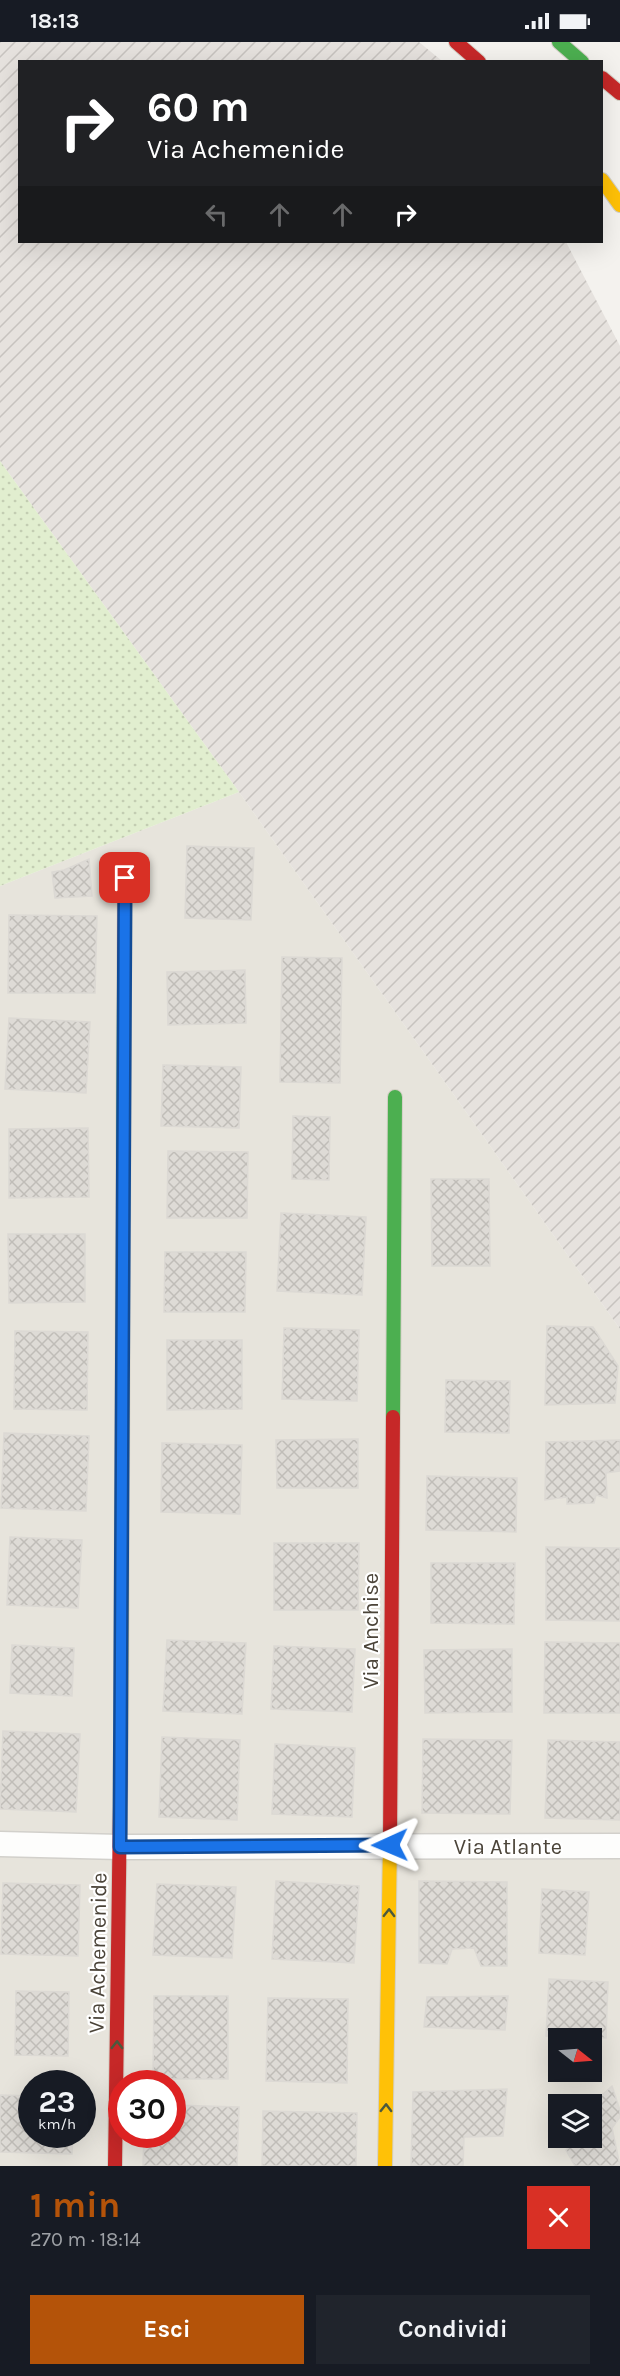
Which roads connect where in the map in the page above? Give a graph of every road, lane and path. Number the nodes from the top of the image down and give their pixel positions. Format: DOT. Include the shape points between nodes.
graph roads {
  1 [pos="456,42"];
  2 [pos="559,42"];
  3 [pos="477,60"];
  4 [pos="580,60"];
  5 [pos="603,79"];
  6 [pos="620,93"];
  7 [pos="603,165"];
  8 [pos="620,178"];
  9 [pos="603,181"];
  10 [pos="620,205"];
  11 [pos="125,878"];
  12 [pos="394,1097"];
  13 [pos="0,1844"];
  14 [pos="390,1845"];
  15 [pos="620,1846"];
  16 [pos="120,1847"];
  17 [pos="115,2166"];
  18 [pos="385,2166"];
  1 -- 3 [label="main road"];
  2 -- 4 [label="main road"];
  5 -- 6 [label="main road"];
  7 -- 8 [label="main road"];
  9 -- 10 [label="main road"];
  11 -- 16 [label="main road, Via Achemenide"];
  12 -- 14 [label="main road, Via Anchise"];
  13 -- 16 [label="street, Via Atlante"];
  14 -- 15 [label="street, Via Atlante"];
  14 -- 16 [label="street, Via Atlante"];
  18 -- 14 [label="main road, Via Anchise, one-way"];
  17 -- 16 [label="main road, Via Achemenide, one-way"];
}
